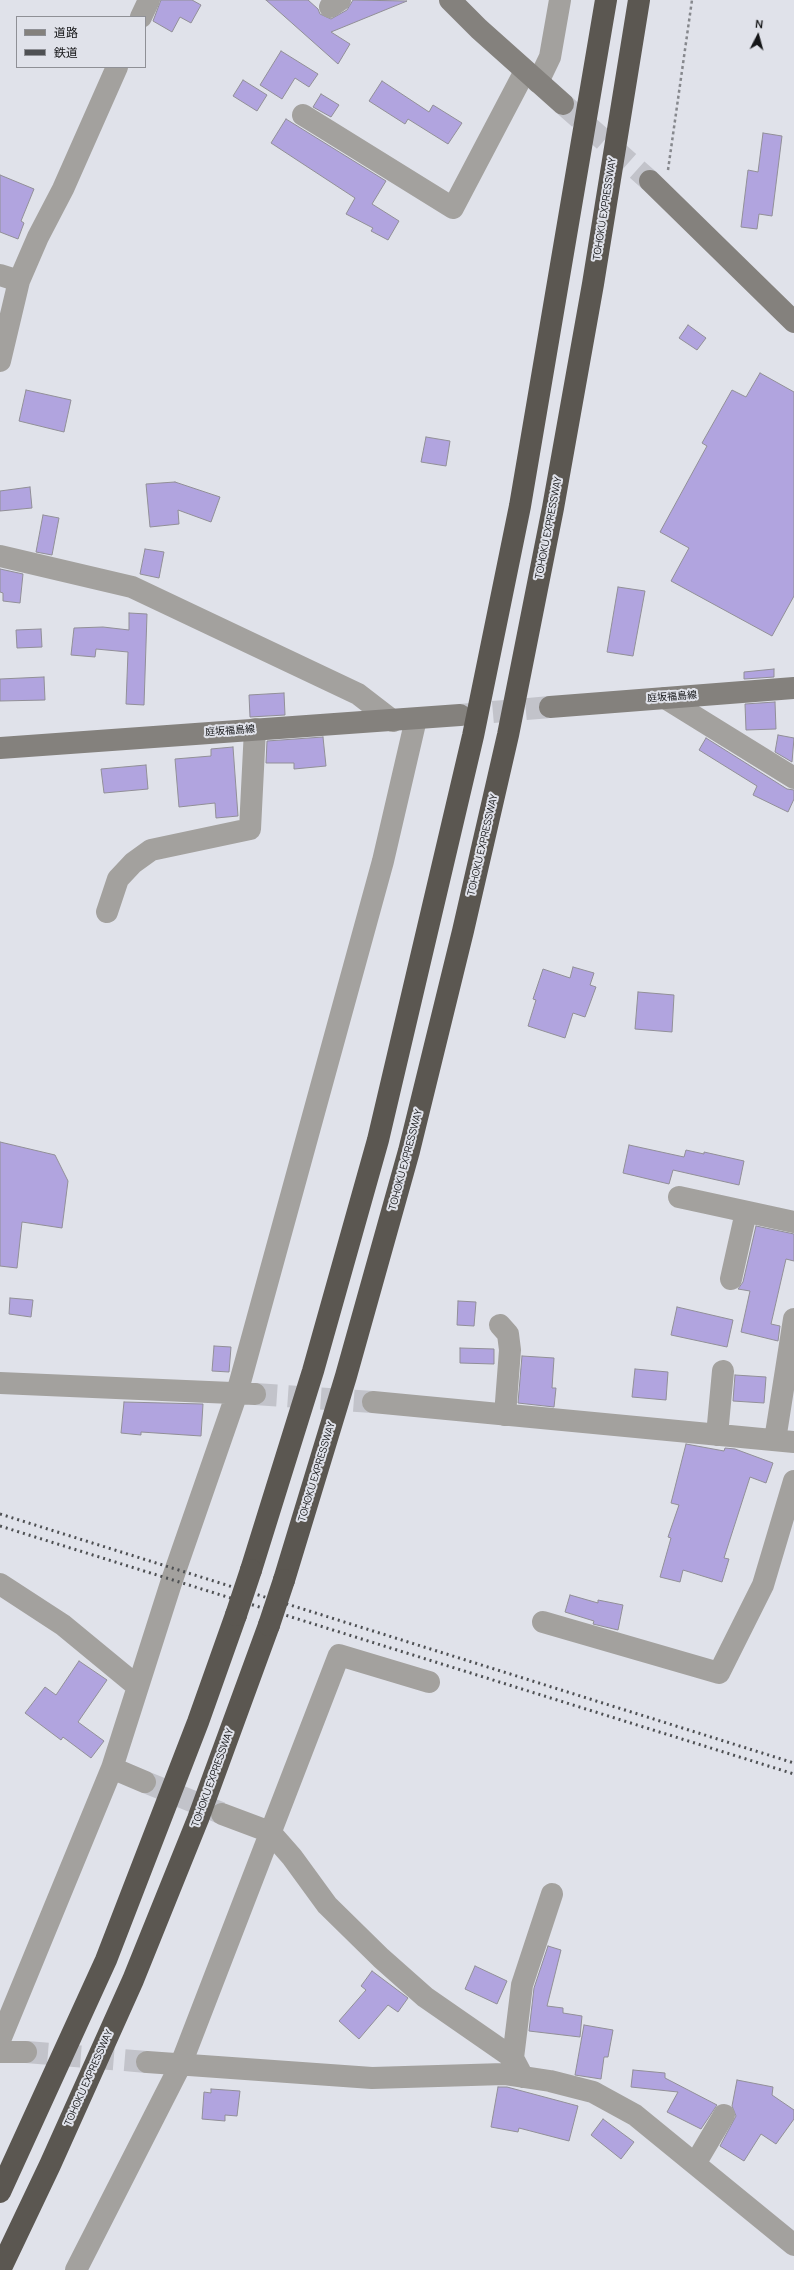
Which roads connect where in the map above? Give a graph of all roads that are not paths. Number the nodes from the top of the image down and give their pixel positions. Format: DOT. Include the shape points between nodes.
graph roads {
  1 [pos="149,0"];
  2 [pos="450,0"];
  3 [pos="560,0"];
  4 [pos="606,0"];
  5 [pos="638,0"];
  6 [pos="141,16"];
  7 [pos="117,68"];
  8 [pos="531,76"];
  9 [pos="563,104"];
  10 [pos="303,115"];
  11 [pos="654,186"];
  12 [pos="10,278"];
  13 [pos="794,322"];
  14 [pos="0,361"];
  15 [pos="0,556"];
  16 [pos="794,688"];
  17 [pos="665,698"];
  18 [pos="550,707"];
  19 [pos="460,715"];
  20 [pos="416,719"];
  21 [pos="393,721"];
  22 [pos="255,729"];
  23 [pos="0,748"];
  24 [pos="794,778"];
  25 [pos="107,912"];
  26 [pos="679,1196"];
  27 [pos="746,1212"];
  28 [pos="794,1222"];
  29 [pos="731,1279"];
  30 [pos="794,1319"];
  31 [pos="500,1324"];
  32 [pos="723,1370"];
  33 [pos="0,1383"];
  34 [pos="246,1394"];
  35 [pos="373,1402"];
  36 [pos="505,1415"];
  37 [pos="717,1436"];
  38 [pos="785,1441"];
  39 [pos="794,1481"];
  40 [pos="0,1584"];
  41 [pos="543,1622"];
  42 [pos="429,1682"];
  43 [pos="138,1686"];
  44 [pos="112,1768"];
  45 [pos="145,1782"];
  46 [pos="222,1814"];
  47 [pos="270,1832"];
  48 [pos="552,1894"];
  49 [pos="0,2040"];
  50 [pos="0,2052"];
  51 [pos="26,2052"];
  52 [pos="147,2062"];
  53 [pos="181,2064"];
  54 [pos="518,2067"];
  55 [pos="724,2115"];
  56 [pos="695,2164"];
  57 [pos="0,2192"];
  58 [pos="794,2245"];
  59 [pos="0,2270"];
  60 [pos="76,2270"];
  1 -- 6 [label="street"];
  2 -- 8 [label="main road"];
  3 -- 8 [label="street" via="550,57"];
  4 -- 57 [label="highway, bridge" via="520,506 470,751 378,1140 313,1371 236,1616 198,1722 106,1960"];
  5 -- 59 [label="highway, TOHOKU EXPRESSWAY, bridge" via="593,284 553,508 508,735 409,1151 346,1376 269,1625 198,1819 133,1980"];
  7 -- 12 [label="street" via="63,189 38,237"];
  8 -- 9 [label="main road"];
  8 -- 10 [label="street" via="453,208"];
  11 -- 13 [label="main road"];
  12 -- 14 [label="street"];
  15 -- 21 [label="street" via="132,587 358,694"];
  16 -- 17 [label="main road, 庭坂福島線"];
  17 -- 18 [label="main road, 庭坂福島線"];
  17 -- 24 [label="street"];
  19 -- 20 [label="main road, 庭坂福島線"];
  20 -- 21 [label="main road, 庭坂福島線"];
  20 -- 34 [label="street" via="381,868"];
  21 -- 22 [label="main road, 庭坂福島線"];
  22 -- 23 [label="main road, 庭坂福島線"];
  22 -- 25 [label="street" via="250,829 151,850 132,863 118,879"];
  26 -- 27 [label="street"];
  27 -- 28 [label="street"];
  27 -- 29 [label="street"];
  30 -- 38 [label="street"];
  31 -- 36 [label="street" via="508,1334 510,1350"];
  32 -- 37 [label="street"];
  33 -- 34 [label="street"];
  34 -- 43 [label="street"];
  35 -- 36 [label="street"];
  36 -- 37 [label="street"];
  37 -- 38 [label="street"];
  39 -- 41 [label="street" via="763,1585 719,1673"];
  40 -- 43 [label="street" via="63,1625"];
  42 -- 47 [label="street" via="339,1655"];
  43 -- 44 [label="street"];
  44 -- 45 [label="street"];
  44 -- 49 [label="street"];
  46 -- 47 [label="street"];
  47 -- 53 [label="street"];
  47 -- 54 [label="street" via="327,1905 381,1958 425,1997"];
  48 -- 54 [label="street" via="522,1985"];
  50 -- 51 [label="street"];
  52 -- 53 [label="street"];
  53 -- 54 [label="street" via="372,2078 504,2074"];
  53 -- 60 [label="street"];
  54 -- 56 [label="street" via="550,2080 593,2092 635,2115"];
  55 -- 56 [label="street"];
  56 -- 58 [label="street"];
}
